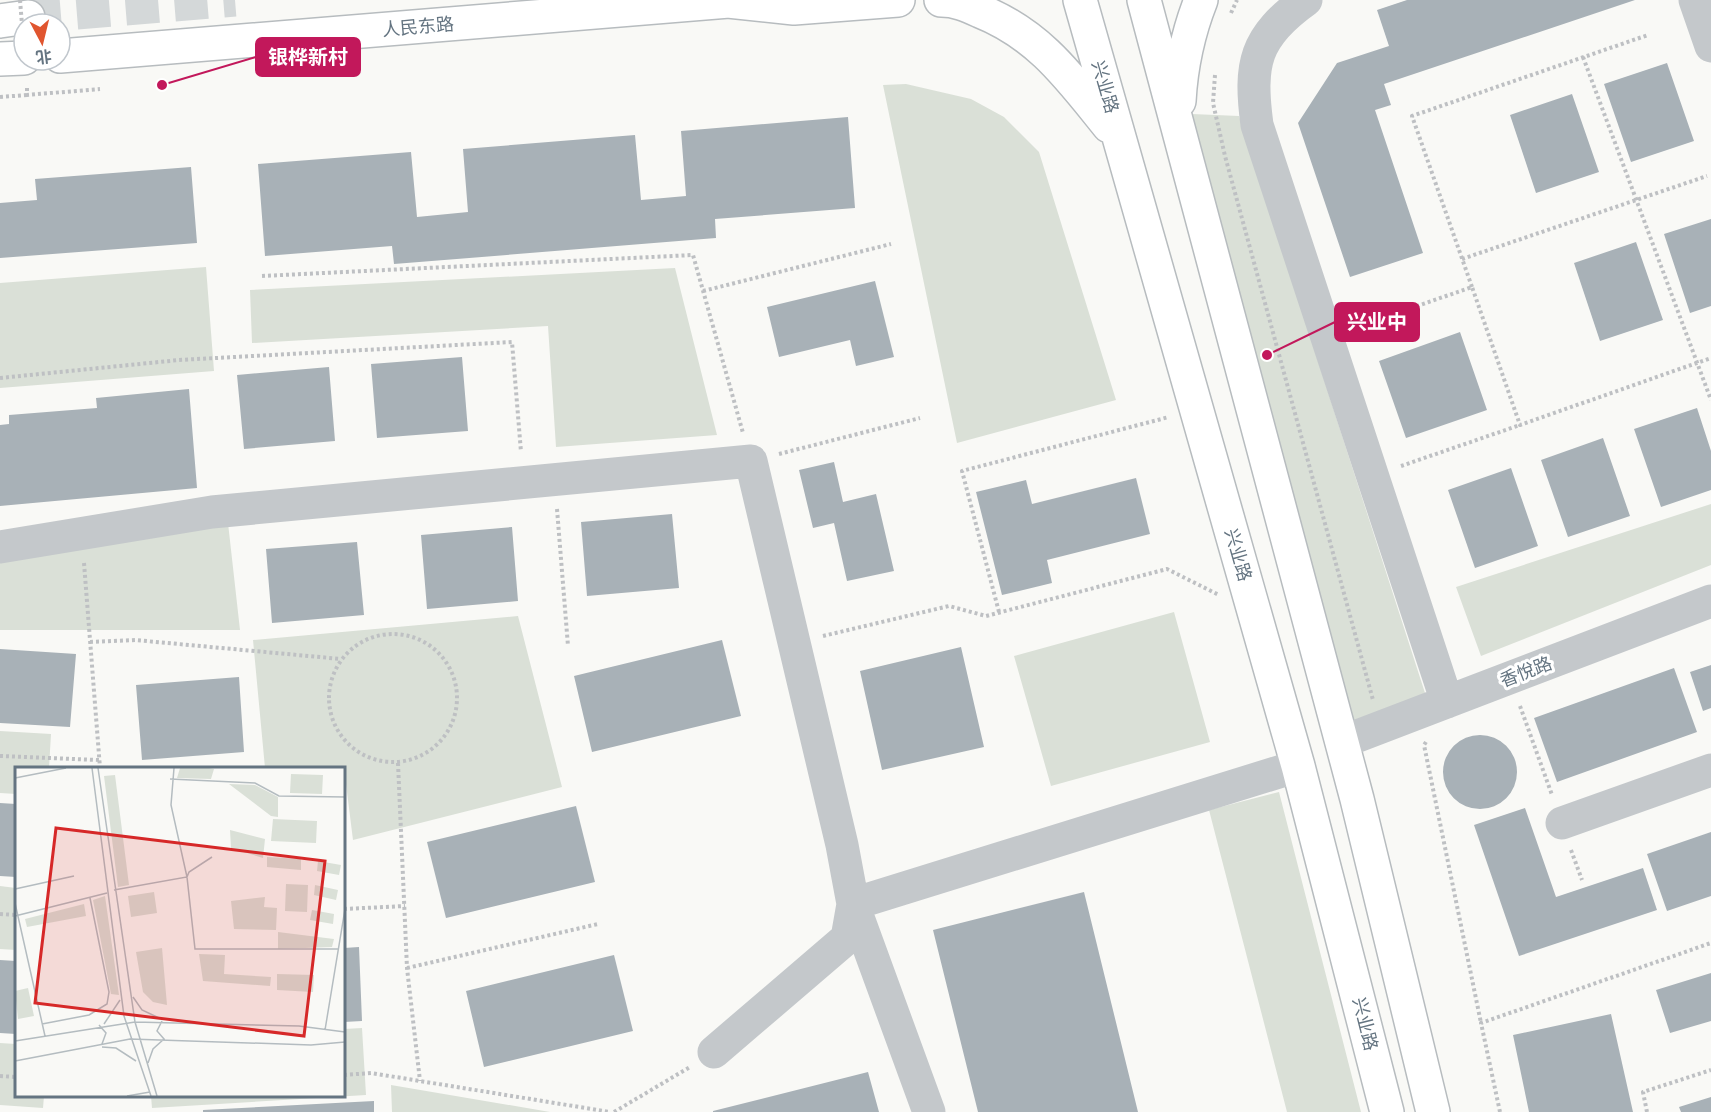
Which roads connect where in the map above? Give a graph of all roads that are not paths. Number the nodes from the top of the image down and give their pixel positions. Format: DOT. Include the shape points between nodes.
graph roads {
  1 [pos="898,0"];
  2 [pos="941,0"];
  3 [pos="1080,0"];
  4 [pos="1144,0"];
  5 [pos="1201,0"];
  6 [pos="1306,0"];
  7 [pos="1695,0"];
  8 [pos="734,1"];
  9 [pos="1711,46"];
  10 [pos="72,55"];
  11 [pos="1177,124"];
  12 [pos="1119,139"];
  13 [pos="0,547"];
  14 [pos="1711,601"];
  15 [pos="1447,702"];
  16 [pos="1342,742"];
  17 [pos="1298,766"];
  18 [pos="1711,770"];
  19 [pos="1562,823"];
  20 [pos="853,904"];
  21 [pos="714,1052"];
  22 [pos="929,1112"];
  23 [pos="1387,1112"];
  24 [pos="1433,1112"];
  1 -- 8 [label="main road, 人民东路" via="794,8"];
  2 -- 12 [label="main road" via="954,0 995,17 1034,40 1065,70"];
  3 -- 12 [label="main road, 兴业路"];
  4 -- 11 [label="main road"];
  5 -- 11 [label="main road" via="1180,73"];
  6 -- 15 [label="street" via="1278,23 1259,50 1254,105 1257,125"];
  7 -- 9 [label="street"];
  8 -- 10 [label="main road, 人民东路"];
  11 -- 16 [label="main road"];
  12 -- 17 [label="main road, 兴业路"];
  13 -- 20 [label="street" via="212,512 751,461"];
  14 -- 15 [label="street, 香悅路"];
  15 -- 16 [label="street, 香悅路"];
  16 -- 24 [label="main road"];
  17 -- 20 [label="street"];
  17 -- 23 [label="main road, 兴业路"];
  18 -- 19 [label="street"];
  20 -- 21 [label="street" via="848,938"];
  20 -- 22 [label="street"];
}
